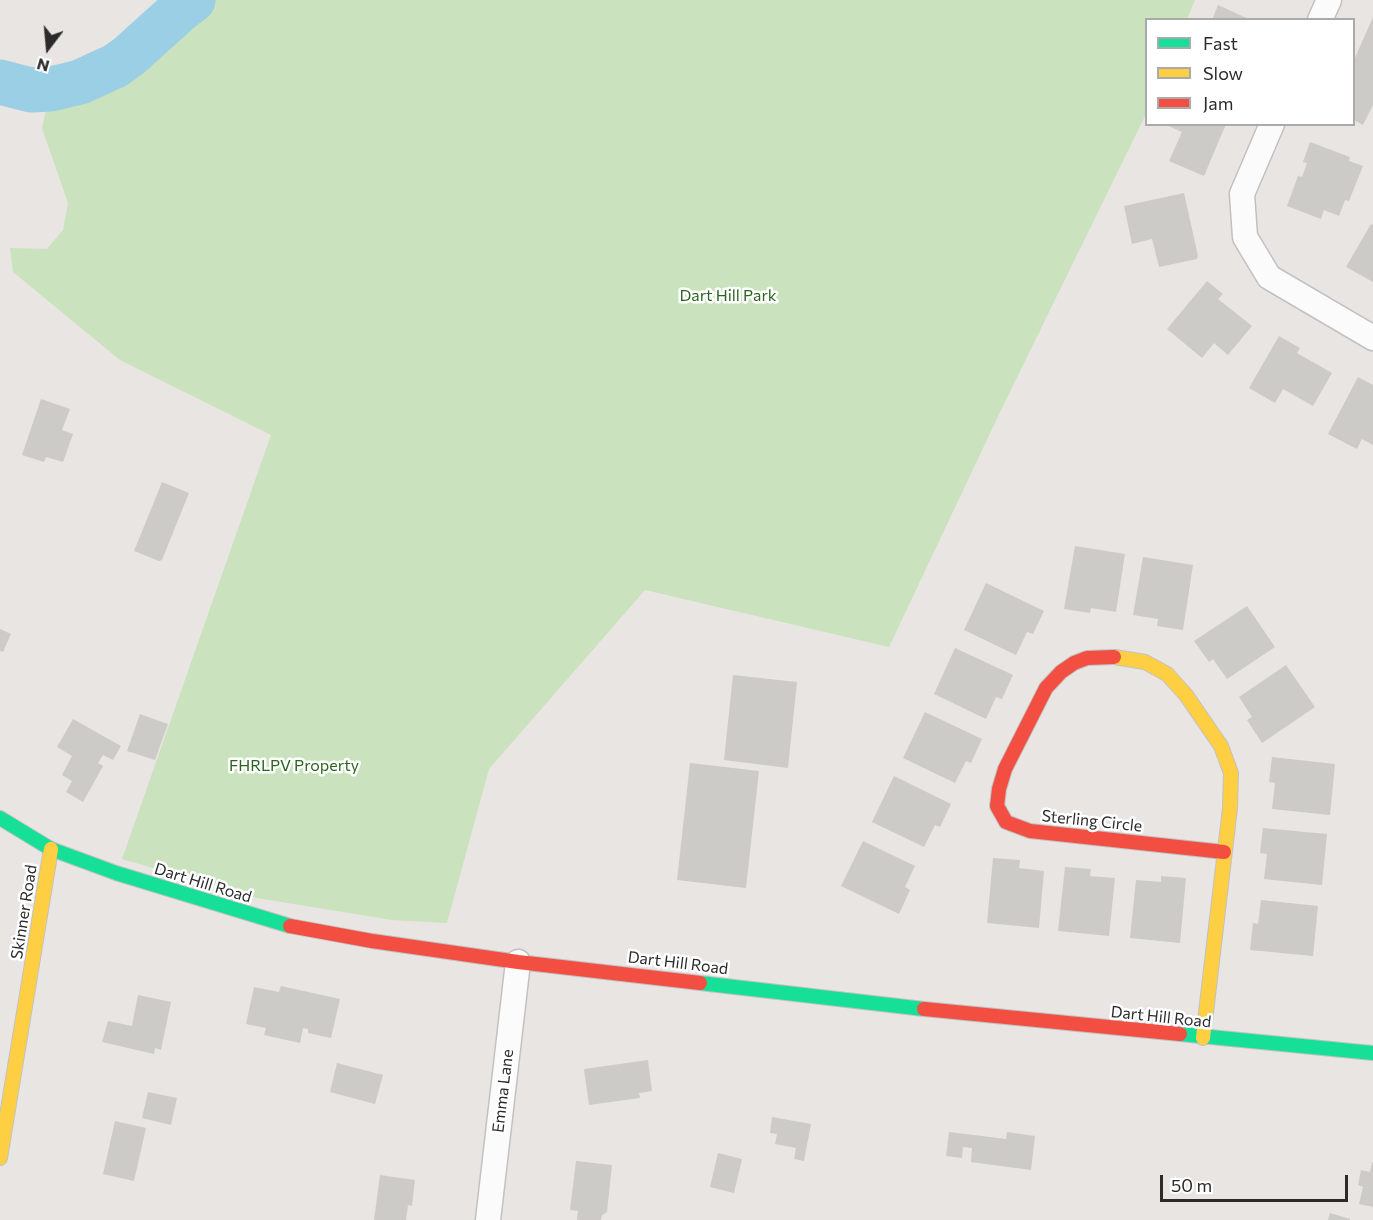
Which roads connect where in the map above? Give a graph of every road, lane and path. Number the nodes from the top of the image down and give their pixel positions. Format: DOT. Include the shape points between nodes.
graph roads {
  1 [pos="1329,0"];
  2 [pos="1321,18"];
  3 [pos="1271,126"];
  4 [pos="1373,338"];
  5 [pos="0,818"];
  6 [pos="51,849"];
  7 [pos="1224,852"];
  8 [pos="518,962"];
  9 [pos="1203,1038"];
  10 [pos="1373,1053"];
  11 [pos="0,1158"];
  12 [pos="488,1220"];
  1 -- 2 [label="street"];
  3 -- 4 [label="street" via="1242,194 1245,237 1269,277"];
  5 -- 6 [label="main road, Dart Hill Road"];
  6 -- 8 [label="main road, Dart Hill Road" via="279,924"];
  6 -- 11 [label="main road, Skinner Road"];
  7 -- 7 [label="main road, Sterling Circle" via="1231,773 1221,747 1180,688 1167,674 1145,662 1108,656 1088,658 1061,672 1046,688 1005,769 997,806 1006,822 1030,831"];
  7 -- 9 [label="main road, Sterling Circle"];
  8 -- 9 [label="main road, Dart Hill Road"];
  8 -- 12 [label="street, Emma Lane"];
  9 -- 10 [label="main road, Dart Hill Road"];
}
